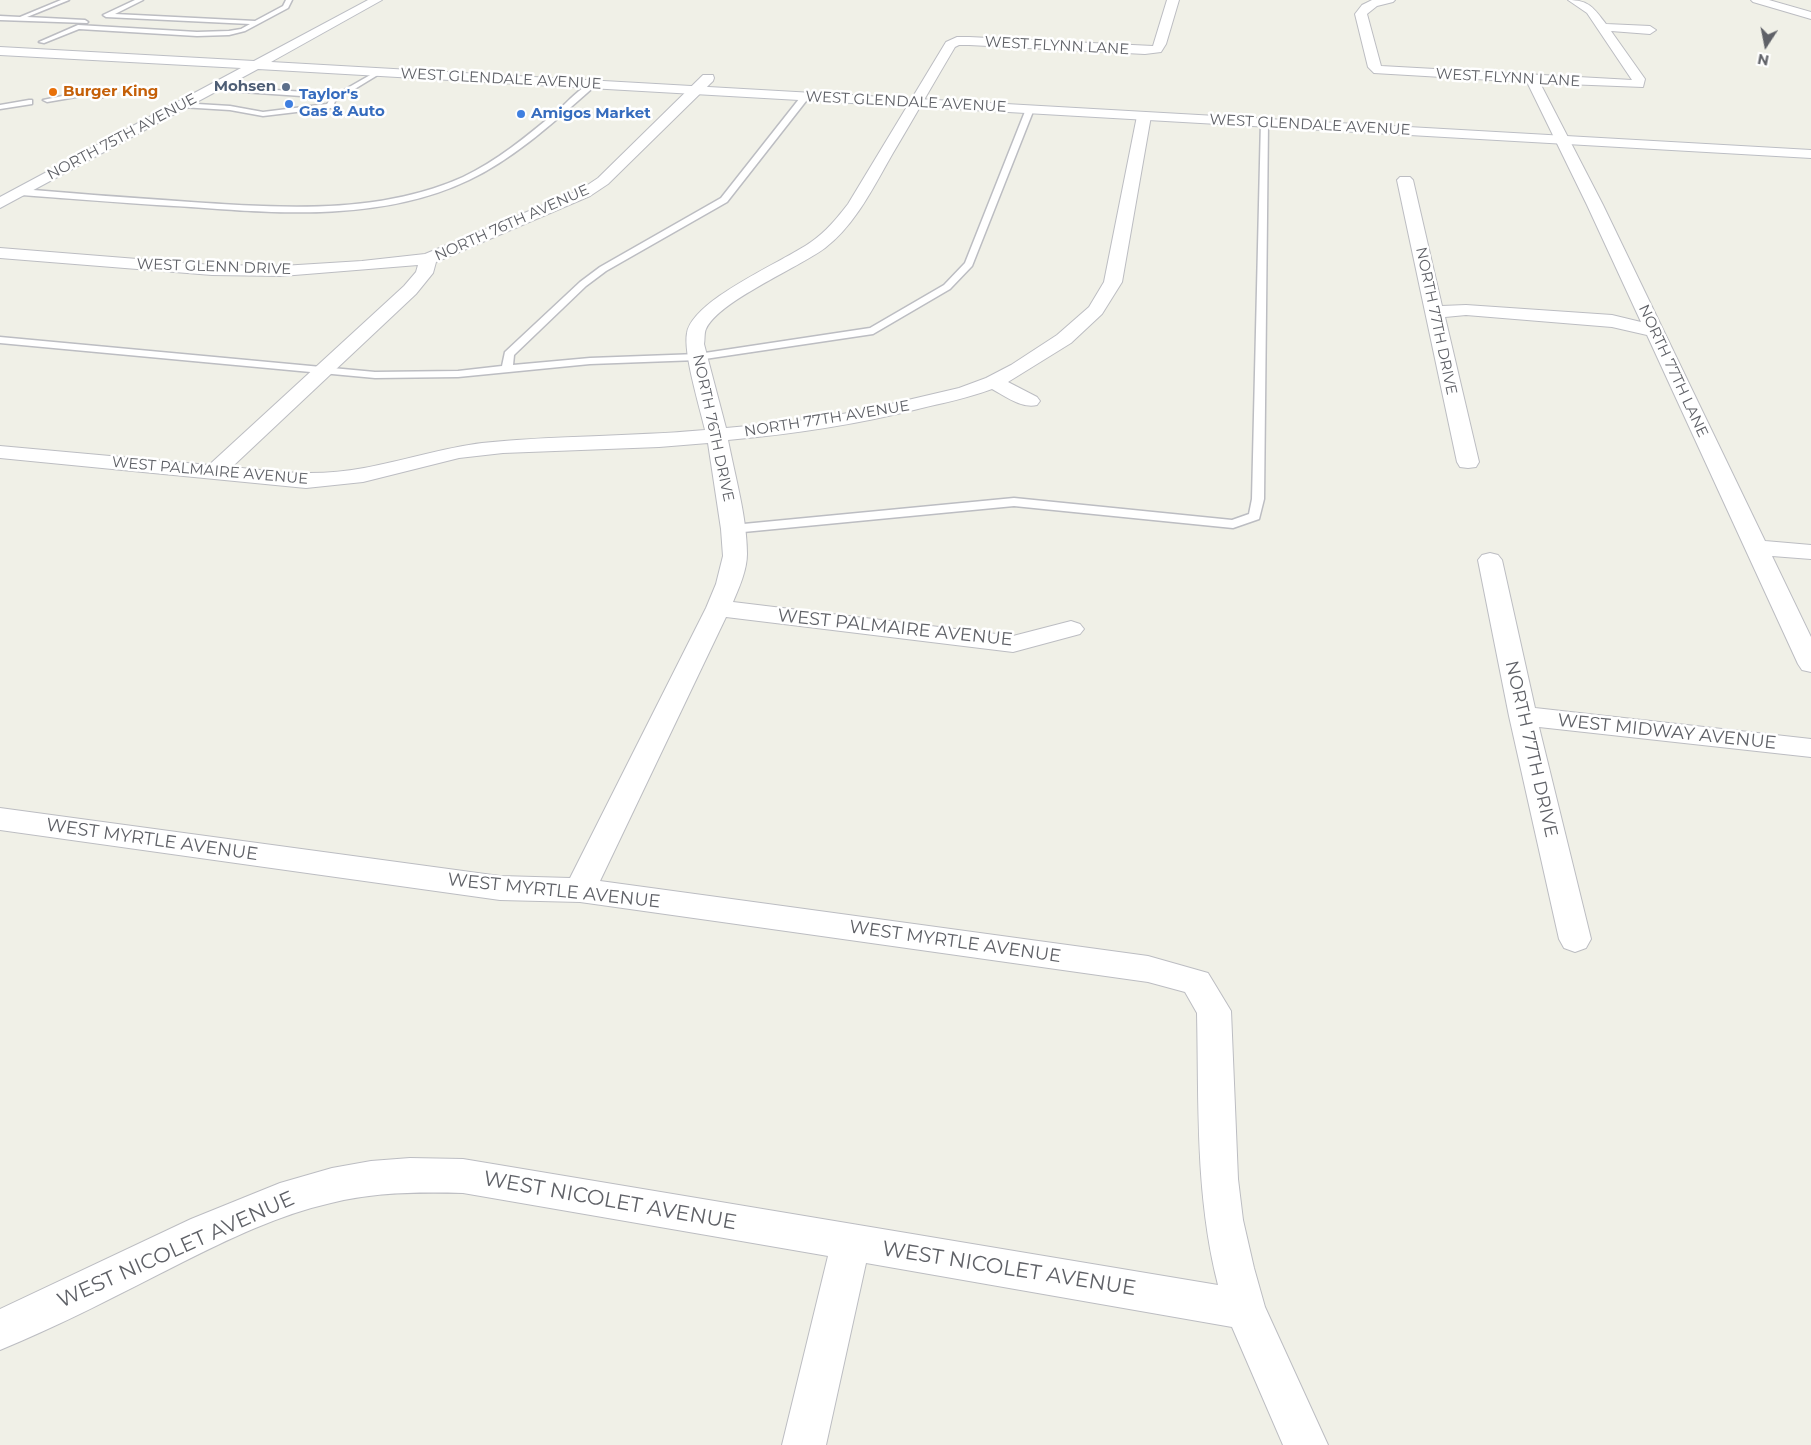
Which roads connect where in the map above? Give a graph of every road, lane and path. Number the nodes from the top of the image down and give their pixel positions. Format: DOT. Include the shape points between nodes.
graph roads {
  1 [pos="66,0"];
  2 [pos="123,0"];
  3 [pos="138,0"];
  4 [pos="289,0"];
  5 [pos="376,0"];
  6 [pos="1173,0"];
  7 [pos="1380,0"];
  8 [pos="1574,0"];
  9 [pos="1757,0"];
  10 [pos="106,15"];
  11 [pos="135,16"];
  12 [pos="1811,16"];
  13 [pos="0,18"];
  14 [pos="18,19"];
  15 [pos="128,20"];
  16 [pos="89,23"];
  17 [pos="257,23"];
  18 [pos="117,25"];
  19 [pos="220,25"];
  20 [pos="134,26"];
  21 [pos="1604,27"];
  22 [pos="78,28"];
  23 [pos="174,28"];
  24 [pos="108,29"];
  25 [pos="190,29"];
  26 [pos="127,30"];
  27 [pos="206,30"];
  28 [pos="1650,30"];
  29 [pos="165,32"];
  30 [pos="182,33"];
  31 [pos="197,34"];
  32 [pos="213,34"];
  33 [pos="0,40"];
  34 [pos="957,41"];
  35 [pos="42,42"];
  36 [pos="0,52"];
  37 [pos="248,53"];
  38 [pos="275,54"];
  39 [pos="228,63"];
  40 [pos="257,64"];
  41 [pos="379,72"];
  42 [pos="203,76"];
  43 [pos="708,78"];
  44 [pos="1532,79"];
  45 [pos="594,84"];
  46 [pos="213,88"];
  47 [pos="697,90"];
  48 [pos="101,96"];
  49 [pos="338,96"];
  50 [pos="806,96"];
  51 [pos="920,96"];
  52 [pos="47,100"];
  53 [pos="29,102"];
  54 [pos="181,105"];
  55 [pos="0,107"];
  56 [pos="1030,109"];
  57 [pos="1144,116"];
  58 [pos="1264,122"];
  59 [pos="1560,133"];
  60 [pos="1811,140"];
  61 [pos="1811,154"];
  62 [pos="1405,180"];
  63 [pos="20,192"];
  64 [pos="0,202"];
  65 [pos="0,253"];
  66 [pos="428,260"];
  67 [pos="1434,312"];
  68 [pos="1654,331"];
  69 [pos="0,340"];
  70 [pos="698,357"];
  71 [pos="507,369"];
  72 [pos="322,371"];
  73 [pos="993,382"];
  74 [pos="1030,401"];
  75 [pos="717,436"];
  76 [pos="0,452"];
  77 [pos="1468,462"];
  78 [pos="213,473"];
  79 [pos="733,529"];
  80 [pos="1754,546"];
  81 [pos="1811,552"];
  82 [pos="1490,560"];
  83 [pos="718,608"];
  84 [pos="1071,629"];
  85 [pos="1811,664"];
  86 [pos="1523,716"];
  87 [pos="1811,748"];
  88 [pos="0,819"];
  89 [pos="580,890"];
  90 [pos="1574,939"];
  91 [pos="851,1243"];
  92 [pos="1245,1309"];
  93 [pos="0,1330"];
  94 [pos="804,1445"];
  95 [pos="1306,1445"];
  1 -- 14 [label="lane"];
  2 -- 3 [label="lane"];
  3 -- 10 [label="lane"];
  4 -- 17 [label="lane" via="286,7"];
  5 -- 38 [label="street, NORTH 75TH AVENUE"];
  6 -- 34 [label="street, WEST FLYNN LANE" via="1157,48"];
  7 -- 44 [label="street, WEST FLYNN LANE" via="1360,14 1374,67 1378,70"];
  8 -- 21 [label="street" via="1592,11"];
  9 -- 12 [label="street"];
  10 -- 11 [label="lane"];
  10 -- 16 [label="lane"];
  11 -- 15 [label="lane"];
  11 -- 19 [label="lane"];
  13 -- 14 [label="lane"];
  14 -- 16 [label="lane"];
  16 -- 22 [label="lane"];
  17 -- 19 [label="lane"];
  17 -- 32 [label="lane" via="243,30"];
  18 -- 24 [label="lane"];
  19 -- 32 [label="lane"];
  20 -- 26 [label="lane"];
  21 -- 28 [label="street"];
  21 -- 44 [label="street, WEST FLYNN LANE" via="1639,79 1638,84"];
  22 -- 24 [label="lane"];
  22 -- 35 [label="lane"];
  23 -- 29 [label="lane"];
  24 -- 26 [label="lane"];
  25 -- 30 [label="lane"];
  26 -- 29 [label="lane"];
  27 -- 31 [label="lane"];
  29 -- 30 [label="lane"];
  30 -- 31 [label="lane"];
  31 -- 32 [label="lane"];
  33 -- 35 [label="street, WEST GLENDALE AVENUE"];
  34 -- 51 [label="street, NORTH 76TH DRIVE" via="950,45"];
  35 -- 37 [label="street, WEST GLENDALE AVENUE"];
  36 -- 39 [label="street, WEST GLENDALE AVENUE"];
  37 -- 38 [label="street, WEST GLENDALE AVENUE"];
  37 -- 39 [label="street, NORTH 75TH AVENUE"];
  38 -- 40 [label="street, NORTH 75TH AVENUE"];
  38 -- 43 [label="street, WEST GLENDALE AVENUE"];
  39 -- 40 [label="street, WEST GLENDALE AVENUE"];
  39 -- 42 [label="street, NORTH 75TH AVENUE"];
  40 -- 41 [label="street, WEST GLENDALE AVENUE"];
  40 -- 46 [label="street, NORTH 75TH AVENUE"];
  41 -- 45 [label="street, WEST GLENDALE AVENUE"];
  41 -- 49 [label="lane"];
  43 -- 47 [label="street, NORTH 76TH AVENUE"];
  43 -- 51 [label="street, WEST GLENDALE AVENUE"];
  44 -- 59 [label="street, NORTH 77TH LANE"];
  45 -- 47 [label="street, WEST GLENDALE AVENUE"];
  45 -- 63 [label="lane" via="484,167 449,186 410,197 370,204 285,210"];
  46 -- 49 [label="lane"];
  46 -- 54 [label="street, NORTH 75TH AVENUE"];
  47 -- 50 [label="street, WEST GLENDALE AVENUE"];
  47 -- 66 [label="street, NORTH 76TH AVENUE" via="604,182"];
  48 -- 52 [label="lane" via="82,94"];
  49 -- 54 [label="lane" via="330,106 272,114"];
  50 -- 51 [label="street, WEST GLENDALE AVENUE"];
  50 -- 71 [label="lane" via="724,200 621,257 583,284 509,354"];
  51 -- 56 [label="street, WEST GLENDALE AVENUE"];
  51 -- 59 [label="street, WEST GLENDALE AVENUE"];
  51 -- 70 [label="street, NORTH 76TH DRIVE" via="845,219 797,259 731,296 703,318 695,344"];
  53 -- 55 [label="lane"];
  54 -- 63 [label="street, NORTH 75TH AVENUE"];
  56 -- 57 [label="street, WEST GLENDALE AVENUE"];
  56 -- 70 [label="lane" via="968,264 947,287 873,331"];
  57 -- 58 [label="street, WEST GLENDALE AVENUE"];
  57 -- 73 [label="street, NORTH 77TH AVENUE" via="1113,282 1096,310 1064,339"];
  58 -- 59 [label="street, WEST GLENDALE AVENUE"];
  58 -- 79 [label="lane" via="1258,499 1255,516 1233,524 1014,502"];
  59 -- 60 [label="street, WEST GLENDALE AVENUE"];
  59 -- 61 [label="street, WEST GLENDALE AVENUE"];
  59 -- 68 [label="street, NORTH 77TH LANE"];
  62 -- 67 [label="street, NORTH 77TH DRIVE"];
  63 -- 64 [label="street, NORTH 75TH AVENUE"];
  65 -- 66 [label="street, WEST GLENN DRIVE" via="212,270 282,272"];
  66 -- 72 [label="street, NORTH 76TH AVENUE" via="424,273 410,290"];
  67 -- 68 [label="street" via="1465,320 1608,332"];
  67 -- 77 [label="street, NORTH 77TH DRIVE"];
  68 -- 80 [label="street, NORTH 77TH LANE"];
  69 -- 72 [label="lane"];
  70 -- 71 [label="lane" via="590,361"];
  70 -- 75 [label="street, NORTH 76TH DRIVE"];
  71 -- 72 [label="lane" via="458,374 375,375"];
  72 -- 78 [label="street, NORTH 76TH AVENUE"];
  73 -- 74 [label="street"];
  73 -- 75 [label="street, NORTH 77TH AVENUE" via="924,403 861,417"];
  75 -- 78 [label="street, WEST PALMAIRE AVENUE" via="503,447 458,452 363,476 306,481"];
  75 -- 79 [label="street, NORTH 76TH DRIVE"];
  76 -- 78 [label="street, WEST PALMAIRE AVENUE"];
  79 -- 83 [label="street, NORTH 76TH DRIVE" via="735,556"];
  80 -- 81 [label="street"];
  80 -- 85 [label="street, NORTH 77TH LANE"];
  82 -- 86 [label="street, NORTH 77TH DRIVE"];
  83 -- 84 [label="street, WEST PALMAIRE AVENUE" via="1013,644"];
  83 -- 89 [label="street, NORTH 76TH DRIVE"];
  86 -- 87 [label="street, WEST MIDWAY AVENUE"];
  86 -- 90 [label="street, NORTH 77TH DRIVE"];
  88 -- 89 [label="street, WEST MYRTLE AVENUE" via="500,888"];
  89 -- 92 [label="street, WEST MYRTLE AVENUE" via="1148,969 1196,982 1214,1011 1219,1179 1224,1220"];
  91 -- 92 [label="street, WEST NICOLET AVENUE"];
  91 -- 93 [label="street, WEST NICOLET AVENUE" via="463,1176 403,1174 314,1189 250,1212"];
  91 -- 94 [label="street"];
  92 -- 95 [label="street"];
}
